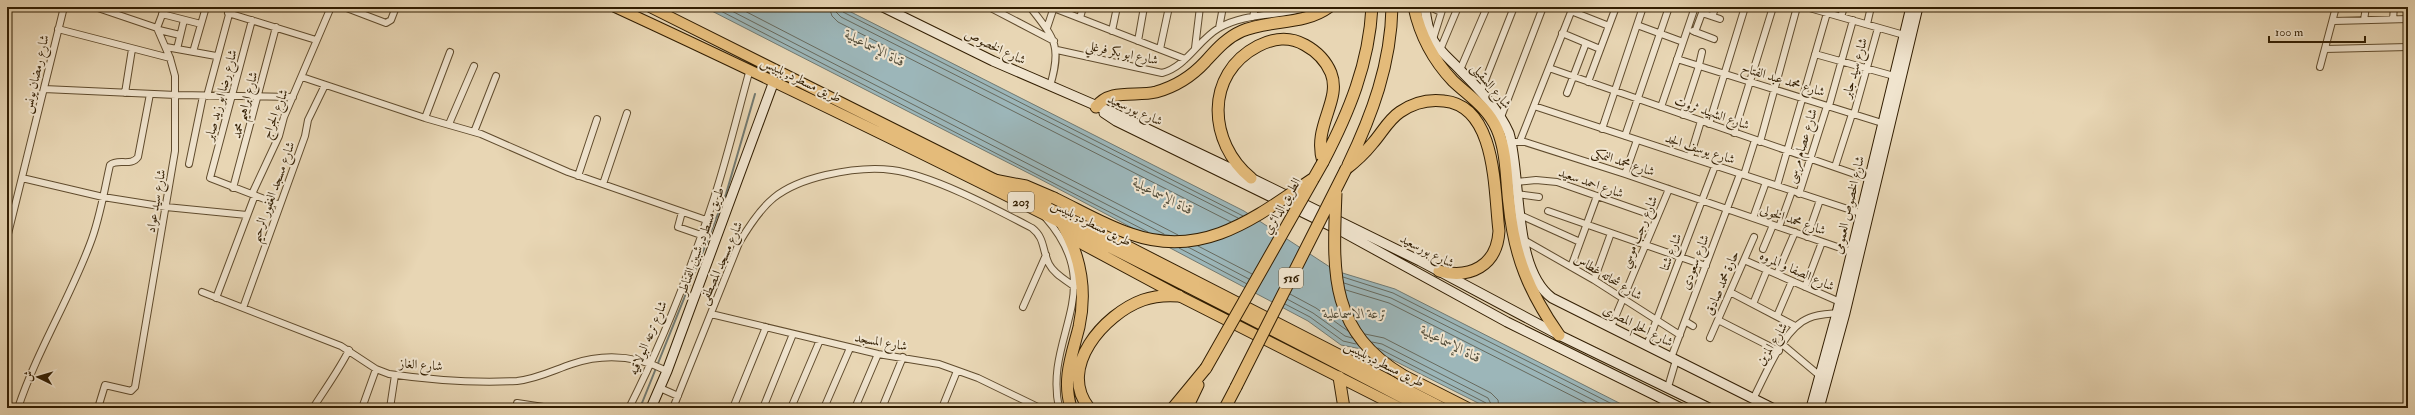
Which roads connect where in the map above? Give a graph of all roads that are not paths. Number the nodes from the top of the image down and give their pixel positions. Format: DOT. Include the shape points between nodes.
graph roads {
  1 [pos="64,7"];
  2 [pos="95,7"];
  3 [pos="164,7"];
  4 [pos="206,7"];
  5 [pos="331,7"];
  6 [pos="344,7"];
  7 [pos="396,7"];
  8 [pos="615,7"];
  9 [pos="650,7"];
  10 [pos="988,7"];
  11 [pos="1030,7"];
  12 [pos="1053,7"];
  13 [pos="1083,7"];
  14 [pos="1117,7"];
  15 [pos="1144,7"];
  16 [pos="1169,7"];
  17 [pos="1200,7"];
  18 [pos="1223,7"];
  19 [pos="1255,7"];
  20 [pos="1308,7"];
  21 [pos="1329,7"];
  22 [pos="1372,7"];
  23 [pos="1392,7"];
  24 [pos="1414,7"];
  25 [pos="1425,7"];
  26 [pos="1430,7"];
  27 [pos="1458,7"];
  28 [pos="1487,7"];
  29 [pos="1514,7"];
  30 [pos="1543,7"];
  31 [pos="1616,7"];
  32 [pos="1643,7"];
  33 [pos="1669,7"];
  34 [pos="1695,7"];
  35 [pos="1716,7"];
  36 [pos="1745,7"];
  37 [pos="1773,7"];
  38 [pos="1797,7"];
  39 [pos="1806,7"];
  40 [pos="1844,7"];
  41 [pos="1871,7"];
  42 [pos="1911,7"];
  43 [pos="1918,7"];
  44 [pos="2336,7"];
  45 [pos="2366,7"];
  46 [pos="2394,7"];
  47 [pos="889,8"];
  48 [pos="1300,8"];
  49 [pos="1814,8"];
  50 [pos="1442,9"];
  51 [pos="1572,9"];
  52 [pos="230,10"];
  53 [pos="1277,10"];
  54 [pos="1827,13"];
  55 [pos="162,14"];
  56 [pos="1712,16"];
  57 [pos="1253,17"];
  58 [pos="1842,17"];
  59 [pos="1080,18"];
  60 [pos="1720,19"];
  61 [pos="2393,19"];
  62 [pos="2408,19"];
  63 [pos="184,20"];
  64 [pos="252,20"];
  65 [pos="1853,20"];
  66 [pos="2364,20"];
  67 [pos="2334,21"];
  68 [pos="201,24"];
  69 [pos="1867,24"];
  70 [pos="1637,25"];
  71 [pos="1609,26"];
  72 [pos="276,27"];
  73 [pos="58,28"];
  74 [pos="1047,28"];
  75 [pos="1219,28"];
  76 [pos="1878,28"];
  77 [pos="158,29"];
  78 [pos="1687,29"];
  79 [pos="1112,31"];
  80 [pos="1695,32"];
  81 [pos="1562,33"];
  82 [pos="1660,33"];
  83 [pos="180,35"];
  84 [pos="1904,35"];
  85 [pos="1433,39"];
  86 [pos="1714,39"];
  87 [pos="316,40"];
  88 [pos="1054,41"];
  89 [pos="1138,41"];
  90 [pos="1586,42"];
  91 [pos="1683,42"];
  92 [pos="166,47"];
  93 [pos="132,48"];
  94 [pos="1195,48"];
  95 [pos="2408,48"];
  96 [pos="177,49"];
  97 [pos="1160,49"];
  98 [pos="1600,49"];
  99 [pos="2325,49"];
  100 [pos="1056,50"];
  101 [pos="1440,50"];
  102 [pos="193,52"];
  103 [pos="450,52"];
  104 [pos="1702,52"];
  105 [pos="1815,54"];
  106 [pos="216,56"];
  107 [pos="170,58"];
  108 [pos="1185,59"];
  109 [pos="1677,59"];
  110 [pos="1842,62"];
  111 [pos="1699,65"];
  112 [pos="474,66"];
  113 [pos="2320,67"];
  114 [pos="1549,68"];
  115 [pos="750,69"];
  116 [pos="1867,69"];
  117 [pos="1460,70"];
  118 [pos="1725,74"];
  119 [pos="496,76"];
  120 [pos="1894,76"];
  121 [pos="302,77"];
  122 [pos="1573,77"];
  123 [pos="774,81"];
  124 [pos="1588,82"];
  125 [pos="1750,82"];
  126 [pos="325,85"];
  127 [pos="1050,86"];
  128 [pos="44,89"];
  129 [pos="1775,90"];
  130 [pos="1614,91"];
  131 [pos="1481,92"];
  132 [pos="125,93"];
  133 [pos="1567,93"];
  134 [pos="150,94"];
  135 [pos="176,95"];
  136 [pos="205,96"];
  137 [pos="232,96"];
  138 [pos="259,97"];
  139 [pos="293,97"];
  140 [pos="1802,98"];
  141 [pos="1638,99"];
  142 [pos="1534,106"];
  143 [pos="1828,106"];
  144 [pos="1096,107"];
  145 [pos="1661,107"];
  146 [pos="627,113"];
  147 [pos="1853,114"];
  148 [pos="1683,115"];
  149 [pos="1501,117"];
  150 [pos="425,118"];
  151 [pos="597,119"];
  152 [pos="1701,121"];
  153 [pos="1882,123"];
  154 [pos="449,124"];
  155 [pos="1709,124"];
  156 [pos="1602,129"];
  157 [pos="474,132"];
  158 [pos="1734,133"];
  159 [pos="1625,136"];
  160 [pos="1637,140"];
  161 [pos="1758,141"];
  162 [pos="1516,142"];
  163 [pos="1787,151"];
  164 [pos="1690,158"];
  165 [pos="1810,159"];
  166 [pos="1323,162"];
  167 [pos="189,164"];
  168 [pos="1715,166"];
  169 [pos="1835,168"];
  170 [pos="1346,169"];
  171 [pos="1625,174"];
  172 [pos="1742,175"];
  173 [pos="578,176"];
  174 [pos="22,178"];
  175 [pos="1251,178"];
  176 [pos="1314,178"];
  177 [pos="1869,179"];
  178 [pos="994,180"];
  179 [pos="1516,182"];
  180 [pos="1766,182"];
  181 [pos="603,184"];
  182 [pos="1776,186"];
  183 [pos="233,188"];
  184 [pos="1669,189"];
  185 [pos="1336,190"];
  186 [pos="1792,191"];
  187 [pos="1517,194"];
  188 [pos="1799,194"];
  189 [pos="254,195"];
  190 [pos="1597,196"];
  191 [pos="103,197"];
  192 [pos="1539,197"];
  193 [pos="1702,200"];
  194 [pos="1820,200"];
  195 [pos="280,205"];
  196 [pos="166,207"];
  197 [pos="1727,209"];
  198 [pos="1548,211"];
  199 [pos="682,212"];
  200 [pos="1040,212"];
  201 [pos="1860,214"];
  202 [pos="247,215"];
  203 [pos="1520,215"];
  204 [pos="1657,217"];
  205 [pos="1753,218"];
  206 [pos="706,220"];
  207 [pos="1065,224"];
  208 [pos="1587,224"];
  209 [pos="1776,226"];
  210 [pos="1795,232"];
  211 [pos="1611,233"];
  212 [pos="701,235"];
  213 [pos="1754,237"];
  214 [pos="1807,237"];
  215 [pos="7,238"];
  216 [pos="1524,240"];
  217 [pos="1580,242"];
  218 [pos="1822,242"];
  219 [pos="1646,245"];
  220 [pos="1391,247"];
  221 [pos="1763,250"];
  222 [pos="1852,252"];
  223 [pos="1046,255"];
  224 [pos="1386,257"];
  225 [pos="1680,257"];
  226 [pos="1744,260"];
  227 [pos="1706,266"];
  228 [pos="1571,267"];
  229 [pos="1768,270"];
  230 [pos="1438,271"];
  231 [pos="1778,274"];
  232 [pos="1594,280"];
  233 [pos="1792,281"];
  234 [pos="1075,287"];
  235 [pos="1805,287"];
  236 [pos="202,292"];
  237 [pos="1730,292"];
  238 [pos="1179,296"];
  239 [pos="216,298"];
  240 [pos="1623,298"];
  241 [pos="1840,302"];
  242 [pos="1753,304"];
  243 [pos="1023,307"];
  244 [pos="244,308"];
  245 [pos="1841,313"];
  246 [pos="711,314"];
  247 [pos="1776,316"];
  248 [pos="1657,320"];
  249 [pos="1718,320"];
  250 [pos="1685,321"];
  251 [pos="1693,326"];
  252 [pos="1795,326"];
  253 [pos="766,327"];
  254 [pos="1611,327"];
  255 [pos="793,334"];
  256 [pos="1559,334"];
  257 [pos="1680,335"];
  258 [pos="1710,338"];
  259 [pos="820,340"];
  260 [pos="1782,344"];
  261 [pos="1647,345"];
  262 [pos="850,348"];
  263 [pos="349,350"];
  264 [pos="1779,351"];
  265 [pos="878,354"];
  266 [pos="903,357"];
  267 [pos="1674,359"];
  268 [pos="652,363"];
  269 [pos="1206,368"];
  270 [pos="376,369"];
  271 [pos="667,371"];
  272 [pos="957,371"];
  273 [pos="395,375"];
  274 [pos="1820,376"];
  275 [pos="1339,377"];
  276 [pos="1668,387"];
  277 [pos="660,388"];
  278 [pos="678,396"];
  279 [pos="1753,399"];
  280 [pos="517,403"];
  281 [pos="18,408"];
  282 [pos="98,408"];
  283 [pos="313,408"];
  284 [pos="362,408"];
  285 [pos="390,408"];
  286 [pos="550,408"];
  287 [pos="629,408"];
  288 [pos="651,408"];
  289 [pos="673,408"];
  290 [pos="733,408"];
  291 [pos="763,408"];
  292 [pos="791,408"];
  293 [pos="824,408"];
  294 [pos="855,408"];
  295 [pos="882,408"];
  296 [pos="942,408"];
  297 [pos="1040,408"];
  298 [pos="1059,408"];
  299 [pos="1071,408"];
  300 [pos="1089,408"];
  301 [pos="1173,408"];
  302 [pos="1187,408"];
  303 [pos="1225,408"];
  304 [pos="1344,408"];
  305 [pos="1400,408"];
  306 [pos="1422,408"];
  307 [pos="1443,408"];
  308 [pos="1467,408"];
  309 [pos="1681,408"];
  310 [pos="1709,408"];
  311 [pos="1772,408"];
  312 [pos="1811,408"];
  313 [pos="1819,408"];
  1 -- 73 [label="street, شارع رمضان يونس"];
  2 -- 77 [label="street"];
  3 -- 55 [label="street"];
  4 -- 68 [label="street"];
  5 -- 87 [label="street, شارع الجراج"];
  6 -- 7 [label="street" via="383,22 391,20"];
  8 -- 115 [label="main road, طريق مسطرد, بلبيس / 203"];
  9 -- 178 [label="main road, طريق مسطرد, بلبيس / 203"];
  10 -- 88 [label="street"];
  11 -- 74 [label="street"];
  12 -- 59 [label="street"];
  12 -- 74 [label="street"];
  13 -- 59 [label="street"];
  14 -- 79 [label="street"];
  15 -- 89 [label="street"];
  16 -- 97 [label="street"];
  17 -- 94 [label="street"];
  18 -- 75 [label="street"];
  19 -- 57 [label="street"];
  20 -- 48 [label="street, شارع ابو بكر فرغلي"];
  21 -- 144 [label="highway" via="1308,18 1241,31 1222,44 1189,75 1173,85 1148,93 1112,96"];
  22 -- 166 [label="highway, الطريق الدائري / 516" via="1361,76 1343,124"];
  23 -- 170 [label="highway, 516" via="1387,55 1377,96"];
  24 -- 256 [label="highway" via="1423,37 1434,57 1453,80 1483,106 1498,131 1504,150 1516,252 1535,298"];
  25 -- 85 [label="main road, شارع السقيلى"];
  26 -- 50 [label="street"];
  27 -- 101 [label="street"];
  28 -- 117 [label="street"];
  29 -- 131 [label="street"];
  30 -- 149 [label="street"];
  31 -- 71 [label="street"];
  32 -- 70 [label="street"];
  33 -- 82 [label="street"];
  34 -- 78 [label="street"];
  35 -- 56 [label="street"];
  36 -- 118 [label="street"];
  37 -- 125 [label="street"];
  38 -- 129 [label="street, شارع سعودى"];
  39 -- 49 [label="street"];
  40 -- 58 [label="street"];
  41 -- 69 [label="street"];
  42 -- 84 [label="main road, شارع الخصوص العمومى"];
  43 -- 245 [label="main road, شارع الخصوص العمومى"];
  44 -- 67 [label="street"];
  45 -- 66 [label="street"];
  46 -- 61 [label="street"];
  47 -- 127 [label="main road, شارع الخصوص"];
  48 -- 53 [label="street, شارع ابو بكر فرغلي"];
  49 -- 54 [label="street"];
  50 -- 85 [label="street"];
  51 -- 71 [label="street"];
  51 -- 81 [label="street"];
  52 -- 64 [label="street"];
  52 -- 106 [label="street"];
  53 -- 57 [label="street, شارع ابو بكر فرغلي"];
  54 -- 58 [label="street"];
  54 -- 105 [label="street"];
  55 -- 63 [label="street"];
  55 -- 77 [label="street"];
  56 -- 60 [label="street"];
  56 -- 80 [label="street" via="1702,14"];
  57 -- 75 [label="street, شارع ابو بكر فرغلي"];
  58 -- 65 [label="street"];
  59 -- 79 [label="street"];
  61 -- 62 [label="street"];
  61 -- 66 [label="street"];
  63 -- 68 [label="street"];
  63 -- 83 [label="street"];
  64 -- 72 [label="street"];
  64 -- 137 [label="street, شارع رضا ابو زيد صابر"];
  65 -- 69 [label="street"];
  65 -- 110 [label="street, شارع عصام مرسى"];
  66 -- 67 [label="street"];
  67 -- 99 [label="street"];
  68 -- 102 [label="street"];
  69 -- 76 [label="street"];
  70 -- 82 [label="street"];
  70 -- 130 [label="street"];
  71 -- 98 [label="street"];
  72 -- 87 [label="street"];
  72 -- 138 [label="street, شارع ابراهيم محمد"];
  73 -- 93 [label="street"];
  73 -- 128 [label="street, شارع رمضان يونس"];
  74 -- 88 [label="street"];
  75 -- 94 [label="street, شارع ابو بكر فرغلي"];
  76 -- 84 [label="street"];
  76 -- 116 [label="street, شارع سيد جابر"];
  77 -- 83 [label="street"];
  77 -- 92 [label="street, شارع سيد عواد"];
  78 -- 80 [label="street"];
  78 -- 91 [label="street"];
  79 -- 89 [label="street"];
  80 -- 86 [label="street"];
  81 -- 90 [label="street"];
  81 -- 114 [label="street"];
  82 -- 91 [label="street"];
  82 -- 141 [label="street"];
  83 -- 96 [label="street"];
  84 -- 120 [label="main road, شارع الخصوص العمومى"];
  85 -- 101 [label="main road, شارع السقيلى"];
  87 -- 121 [label="street, شارع الجراج"];
  88 -- 100 [label="street"];
  89 -- 97 [label="street"];
  90 -- 98 [label="street"];
  90 -- 122 [label="street"];
  91 -- 109 [label="street"];
  92 -- 96 [label="street"];
  92 -- 107 [label="street, شارع سيد عواد"];
  93 -- 107 [label="street"];
  93 -- 132 [label="street"];
  94 -- 108 [label="street, شارع ابو بكر فرغلي"];
  95 -- 99 [label="street"];
  96 -- 102 [label="street"];
  97 -- 108 [label="street"];
  98 -- 124 [label="street"];
  99 -- 113 [label="street"];
  100 -- 108 [label="street, شارع ابو بكر فرغلي" via="1154,72 1170,71"];
  100 -- 127 [label="street" via="1056,65"];
  101 -- 117 [label="main road, شارع السقيلى"];
  102 -- 106 [label="street"];
  103 -- 150 [label="street"];
  104 -- 111 [label="street"];
  105 -- 110 [label="street"];
  105 -- 140 [label="street"];
  106 -- 136 [label="street"];
  107 -- 135 [label="street, شارع سيد عواد"];
  109 -- 111 [label="street, شارع محمد عبد الفتاح"];
  109 -- 145 [label="street"];
  110 -- 116 [label="street"];
  110 -- 143 [label="street, شارع عصام مرسى"];
  111 -- 118 [label="street, شارع محمد عبد الفتاح"];
  111 -- 148 [label="street"];
  112 -- 154 [label="street"];
  114 -- 122 [label="street, شارع الشهيد ثروت"];
  114 -- 142 [label="street"];
  115 -- 123 [label="main road, طريق مسطرد, بلبيس / 203"];
  115 -- 206 [label="street, شارع ترعه البولاقيه"];
  116 -- 120 [label="street"];
  116 -- 147 [label="street, شارع سيد جابر"];
  117 -- 131 [label="main road, شارع السقيلى"];
  118 -- 125 [label="street, شارع محمد عبد الفتاح"];
  118 -- 155 [label="street"];
  119 -- 157 [label="street"];
  120 -- 153 [label="main road, شارع الخصوص العمومى"];
  121 -- 126 [label="street"];
  121 -- 139 [label="street, شارع الجراج"];
  122 -- 124 [label="street, شارع الشهيد ثروت"];
  122 -- 133 [label="street"];
  123 -- 200 [label="main road, طريق مسطرد, بلبيس / 203"];
  123 -- 271 [label="main road, طريق مسطرد, شبين القناطر"];
  124 -- 130 [label="street, شارع الشهيد ثروت"];
  125 -- 129 [label="street, شارع محمد عبد الفتاح"];
  125 -- 158 [label="street"];
  126 -- 150 [label="street"];
  126 -- 195 [label="street, شارع مسجد الغفور الرحيم" via="308,120 305,136"];
  127 -- 144 [label="main road, شارع الخصوص"];
  128 -- 132 [label="street"];
  128 -- 174 [label="street, شارع رمضان يونس"];
  129 -- 140 [label="street, شارع محمد عبد الفتاح"];
  129 -- 161 [label="street, شارع سعودى"];
  130 -- 141 [label="street, شارع الشهيد ثروت"];
  130 -- 156 [label="street"];
  131 -- 149 [label="main road, شارع السقيلى"];
  132 -- 134 [label="street"];
  134 -- 135 [label="street"];
  134 -- 191 [label="street" via="138,158 132,162 111,163"];
  135 -- 136 [label="street"];
  135 -- 196 [label="street, شارع سيد عواد" via="175,151"];
  136 -- 137 [label="street"];
  136 -- 167 [label="street"];
  137 -- 138 [label="street"];
  137 -- 183 [label="street, شارع رضا ابو زيد صابر" via="210,176 212,180"];
  138 -- 139 [label="street"];
  138 -- 183 [label="street, شارع ابراهيم محمد"];
  139 -- 189 [label="street, شارع الجراج"];
  140 -- 143 [label="street, شارع محمد عبد الفتاح"];
  140 -- 163 [label="street"];
  141 -- 145 [label="street, شارع الشهيد ثروت"];
  141 -- 159 [label="street"];
  142 -- 156 [label="street, شارع يوسف الجد"];
  142 -- 162 [label="street"];
  143 -- 147 [label="street, شارع محمد عبد الفتاح"];
  143 -- 165 [label="street, شارع عصام مرسى"];
  144 -- 175 [label="main road, شارع بورسعيد"];
  144 -- 224 [label="main road, شارع بورسعيد" via="1116,121 1343,232"];
  145 -- 148 [label="street, شارع الشهيد ثروت"];
  146 -- 181 [label="street"];
  147 -- 153 [label="street, شارع محمد عبد الفتاح"];
  147 -- 169 [label="street, شارع سيد جابر"];
  148 -- 152 [label="street, شارع الشهيد ثروت"];
  149 -- 162 [label="main road, شارع السقيلى"];
  150 -- 154 [label="street"];
  151 -- 173 [label="street"];
  152 -- 155 [label="street, شارع الشهيد ثروت"];
  152 -- 164 [label="street"];
  153 -- 177 [label="main road, شارع الخصوص العمومى"];
  154 -- 157 [label="street"];
  155 -- 158 [label="street, شارع الشهيد ثروت"];
  156 -- 159 [label="street, شارع يوسف الجد"];
  157 -- 173 [label="street"];
  158 -- 161 [label="street, شارع الشهيد ثروت"];
  159 -- 160 [label="street, شارع يوسف الجد"];
  160 -- 164 [label="street, شارع يوسف الجد"];
  160 -- 171 [label="street"];
  161 -- 163 [label="street, شارع الشهيد ثروت"];
  161 -- 172 [label="street, شارع سعودى"];
  162 -- 171 [label="street, شارع محمد النمكى"];
  162 -- 179 [label="main road, شارع السقيلى"];
  163 -- 165 [label="street, شارع الشهيد ثروت"];
  163 -- 182 [label="street"];
  164 -- 168 [label="street, شارع يوسف الجد"];
  165 -- 169 [label="street, شارع الشهيد ثروت"];
  165 -- 188 [label="street, شارع عصام مرسى"];
  166 -- 175 [label="highway" via="1320,137 1333,95 1332,76 1323,60 1313,50 1296,41 1278,38 1242,57 1231,70 1220,92 1219,116 1223,140 1234,161"];
  166 -- 176 [label="highway, الطريق الدائري / 516, bridge"];
  168 -- 172 [label="street, شارع يوسف الجد"];
  168 -- 193 [label="street, شارع شتا"];
  169 -- 177 [label="street, شارع الشهيد ثروت"];
  170 -- 185 [label="highway, 516, bridge"];
  170 -- 230 [label="highway" via="1367,150 1393,118 1411,106 1431,100 1452,102 1474,118 1488,141 1499,230 1497,243 1489,259 1475,270 1458,274"];
  171 -- 184 [label="street, شارع محمد النمكى"];
  172 -- 180 [label="street, شارع يوسف الجد"];
  172 -- 197 [label="street, شارع سعودى"];
  173 -- 181 [label="street"];
  174 -- 191 [label="street"];
  174 -- 215 [label="street, شارع رمضان يونس"];
  175 -- 220 [label="main road, شارع بورسعيد"];
  176 -- 178 [label="highway, bridge" via="1235,229 1211,237 1184,241 1162,241 1131,235 1026,186"];
  176 -- 269 [label="highway, الطريق الدائري / 516, bridge"];
  177 -- 201 [label="main road, شارع الخصوص العمومى"];
  178 -- 307 [label="main road, طريق مسطرد, بلبيس / 203"];
  179 -- 187 [label="main road, شارع السقيلى"];
  179 -- 190 [label="street, شارع احمد سعيد" via="1550,180"];
  180 -- 182 [label="street, شارع يوسف الجد"];
  180 -- 205 [label="street"];
  181 -- 199 [label="street"];
  182 -- 186 [label="street, شارع يوسف الجد"];
  183 -- 189 [label="street"];
  184 -- 193 [label="street, شارع محمد النمكى"];
  184 -- 204 [label="street, شارع رجب موسي"];
  185 -- 303 [label="highway, 516, bridge"];
  185 -- 308 [label="highway, bridge" via="1334,266 1343,307 1352,326 1368,347 1387,365"];
  186 -- 188 [label="street, شارع يوسف الجد"];
  186 -- 209 [label="street"];
  187 -- 192 [label="street"];
  187 -- 203 [label="main road, شارع السقيلى"];
  188 -- 194 [label="street, شارع يوسف الجد"];
  189 -- 195 [label="street"];
  189 -- 202 [label="street, شارع الجراج"];
  190 -- 204 [label="street, شارع احمد سعيد"];
  190 -- 208 [label="street"];
  191 -- 196 [label="street"];
  191 -- 281 [label="street" via="90,246 32,368"];
  193 -- 197 [label="street, شارع محمد النمكى"];
  193 -- 225 [label="street, شارع شتا"];
  194 -- 201 [label="street, شارع يوسف الجد"];
  194 -- 214 [label="street"];
  195 -- 244 [label="street, شارع مسجد الغفور الرحيم"];
  196 -- 202 [label="street"];
  196 -- 282 [label="street, شارع سيد عواد" via="135,387 131,391 105,385"];
  197 -- 205 [label="street, شارع محمد الخولى"];
  197 -- 227 [label="street, شارع سعودى"];
  198 -- 208 [label="street"];
  199 -- 206 [label="street"];
  199 -- 212 [label="street" via="678,227"];
  200 -- 207 [label="main road, طريق مسطرد, بلبيس / 203"];
  200 -- 234 [label="street" via="1053,226 1066,251"];
  201 -- 222 [label="main road, شارع الخصوص العمومى"];
  202 -- 239 [label="street, شارع الجراج"];
  203 -- 216 [label="main road, شارع السقيلى"];
  203 -- 217 [label="street"];
  204 -- 219 [label="street, شارع رجب موسي"];
  205 -- 209 [label="street, شارع محمد الخولى"];
  206 -- 212 [label="street, شارع ترعه البولاقيه"];
  207 -- 238 [label="main road" via="1080,243"];
  207 -- 299 [label="highway" via="1075,250 1082,288 1081,317 1067,372"];
  207 -- 306 [label="main road, طريق مسطرد, بلبيس / 203"];
  208 -- 211 [label="street"];
  208 -- 217 [label="street"];
  209 -- 210 [label="street, شارع محمد الخولى"];
  209 -- 221 [label="street"];
  210 -- 214 [label="street, شارع محمد الخولى"];
  210 -- 231 [label="street"];
  211 -- 219 [label="street"];
  211 -- 232 [label="street"];
  212 -- 268 [label="street, شارع ترعه البولاقيه"];
  213 -- 226 [label="street, حارة محمد صادق"];
  214 -- 218 [label="street, شارع محمد الخولى"];
  216 -- 228 [label="street, شارع شحاته غطاس"];
  216 -- 254 [label="main road, شارع الحلم المصرى" via="1532,274 1545,293"];
  217 -- 228 [label="street"];
  218 -- 222 [label="street, شارع محمد الخولى"];
  218 -- 235 [label="street"];
  219 -- 225 [label="street"];
  219 -- 240 [label="street, شارع رجب موسي"];
  220 -- 224 [label="main road"];
  220 -- 230 [label="main road, شارع بورسعيد"];
  222 -- 241 [label="main road, شارع الخصوص العمومى"];
  223 -- 234 [label="street, شارع مسجد المصطفى" via="1055,272"];
  223 -- 243 [label="street"];
  223 -- 246 [label="street, شارع مسجد المصطفى" via="1042,238 1032,228 931,180 892,170 852,169 813,178 772,197 752,220 740,243"];
  224 -- 309 [label="main road, شارع بورسعيد" via="1507,322"];
  225 -- 227 [label="street"];
  225 -- 248 [label="street, شارع شتا"];
  226 -- 229 [label="street, شارع الصفا و المروه"];
  226 -- 237 [label="street, حارة محمد صادق"];
  227 -- 250 [label="street, شارع سعودى"];
  228 -- 232 [label="street, شارع شحاته غطاس"];
  229 -- 231 [label="street, شارع الصفا و المروه"];
  229 -- 242 [label="street"];
  230 -- 256 [label="main road, شارع بورسعيد"];
  231 -- 233 [label="street, شارع الصفا و المروه"];
  232 -- 240 [label="street, شارع شحاته غطاس"];
  233 -- 235 [label="street, شارع الصفا و المروه"];
  233 -- 247 [label="street"];
  234 -- 298 [label="street" via="1071,317 1056,372"];
  235 -- 241 [label="street, شارع الصفا و المروه"];
  236 -- 239 [label="street, شارع الغاز"];
  237 -- 242 [label="street"];
  237 -- 249 [label="street, حارة محمد صادق"];
  238 -- 275 [label="main road"];
  238 -- 300 [label="highway" via="1164,296 1142,301 1119,313 1098,333 1083,356 1080,368 1082,394"];
  239 -- 244 [label="street, شارع الغاز"];
  240 -- 248 [label="street, شارع شحاته غطاس"];
  240 -- 254 [label="street, شارع رجب موسي"];
  241 -- 245 [label="main road, شارع الخصوص العمومى"];
  242 -- 247 [label="street"];
  244 -- 263 [label="street, شارع الغاز"];
  245 -- 252 [label="street, شارع المزين" via="1809,318"];
  245 -- 274 [label="main road, شارع الخصوص العمومى"];
  245 -- 313 [label="main road, شارع الخصوص العمومى"];
  246 -- 253 [label="street, شارع المسجد"];
  246 -- 278 [label="street, شارع مسجد المصطفى"];
  247 -- 252 [label="street"];
  248 -- 257 [label="street, شارع شحاته غطاس"];
  248 -- 261 [label="street, شارع شتا"];
  249 -- 258 [label="street, حارة محمد صادق"];
  249 -- 264 [label="street"];
  250 -- 251 [label="street"];
  250 -- 257 [label="street, شارع سعودى"];
  252 -- 260 [label="street, شارع المزين"];
  253 -- 255 [label="street, شارع المسجد"];
  253 -- 290 [label="street"];
  254 -- 261 [label="main road, شارع الحلم المصرى"];
  255 -- 259 [label="street, شارع المسجد"];
  255 -- 291 [label="street"];
  256 -- 276 [label="main road, شارع بورسعيد"];
  257 -- 267 [label="street, شارع سعودى"];
  259 -- 262 [label="street, شارع المسجد"];
  259 -- 292 [label="street"];
  260 -- 264 [label="street, شارع المزين"];
  260 -- 274 [label="street"];
  261 -- 267 [label="main road, شارع الحلم المصرى"];
  262 -- 265 [label="street, شارع المسجد"];
  262 -- 293 [label="street"];
  263 -- 270 [label="street, شارع الغاز"];
  263 -- 283 [label="street" via="342,366 324,388"];
  264 -- 279 [label="street, شارع المزين"];
  265 -- 266 [label="street, شارع المسجد"];
  265 -- 294 [label="street"];
  266 -- 272 [label="street, شارع المسجد" via="939,364"];
  266 -- 295 [label="street"];
  267 -- 276 [label="street, شارع سعودى"];
  267 -- 279 [label="main road, شارع الحلم المصرى"];
  268 -- 271 [label="street, شارع الغاز"];
  268 -- 273 [label="street, شارع الغاز" via="629,358 601,358 572,364 541,376 518,380 485,381"];
  268 -- 287 [label="street, شارع ترعه البولاقيه"];
  269 -- 301 [label="highway"];
  269 -- 302 [label="highway, الطريق الدائري / 516"];
  270 -- 273 [label="street, شارع الغاز"];
  270 -- 284 [label="street"];
  271 -- 277 [label="main road, طريق مسطرد, شبين القناطر"];
  272 -- 296 [label="street"];
  272 -- 297 [label="street, شارع المسجد" via="978,378"];
  273 -- 285 [label="street"];
  274 -- 312 [label="main road, شارع الخصوص العمومى"];
  275 -- 304 [label="highway"];
  275 -- 305 [label="main road"];
  276 -- 310 [label="main road, شارع بورسعيد"];
  277 -- 278 [label="street"];
  277 -- 288 [label="main road, طريق مسطرد, شبين القناطر"];
  278 -- 289 [label="street, شارع مسجد المصطفى"];
  279 -- 311 [label="main road, شارع الحلم المصرى"];
  280 -- 286 [label="street"];
}
